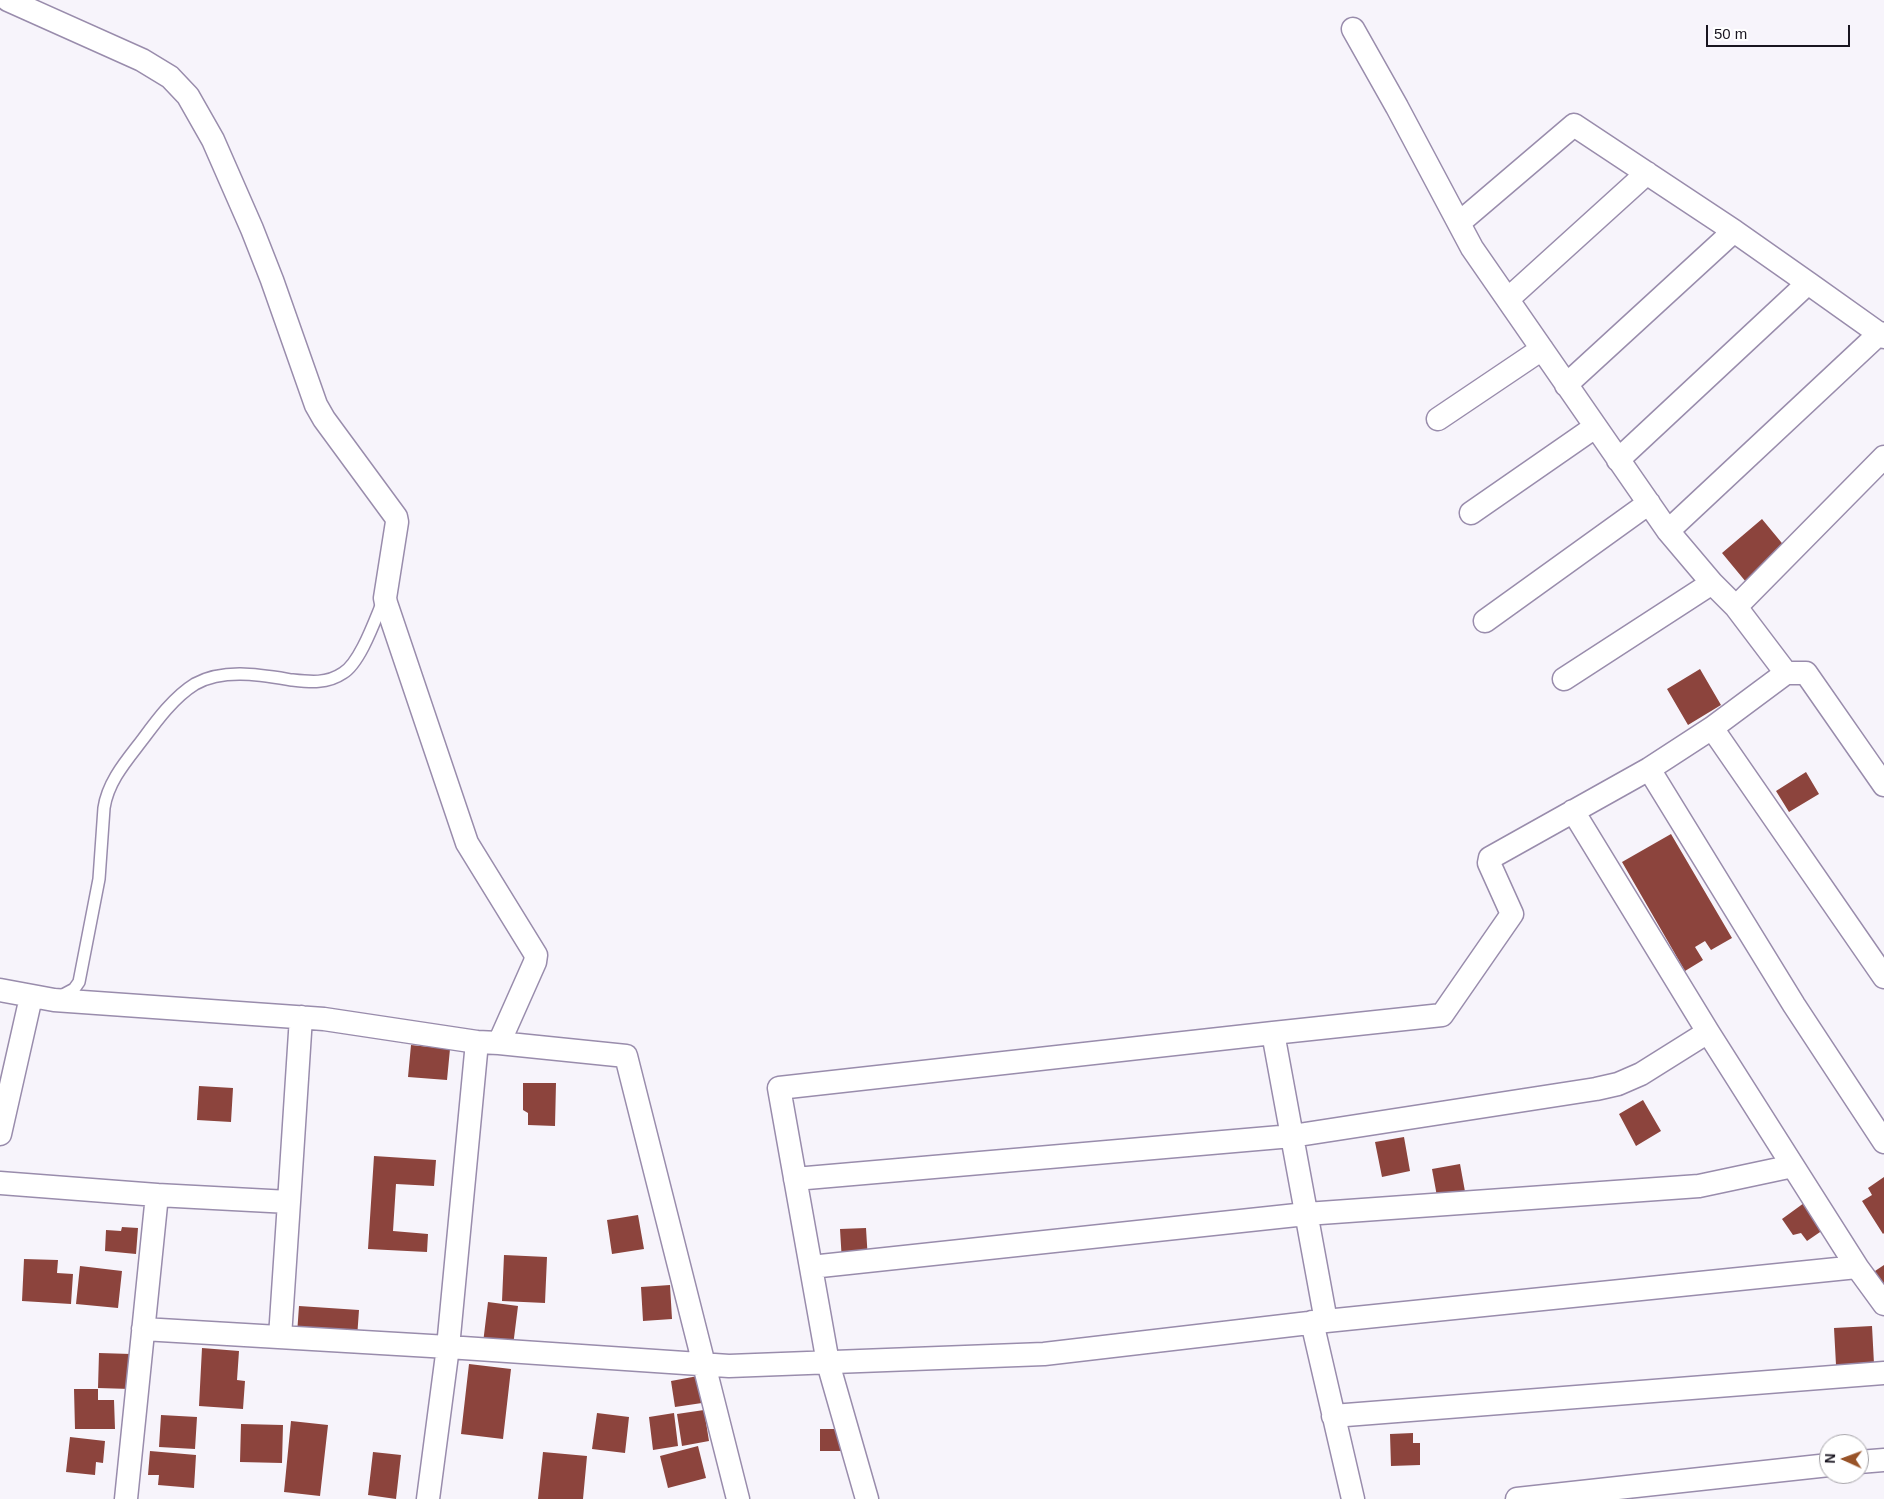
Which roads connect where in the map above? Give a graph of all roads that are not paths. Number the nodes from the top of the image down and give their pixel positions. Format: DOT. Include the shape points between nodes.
graph roads {
  1 [pos="8,0"];
  2 [pos="1353,28"];
  3 [pos="1647,173"];
  4 [pos="1459,223"];
  5 [pos="1734,231"];
  6 [pos="1808,283"];
  7 [pos="1508,299"];
  8 [pos="1882,335"];
  9 [pos="1542,349"];
  10 [pos="1566,384"];
  11 [pos="1438,419"];
  12 [pos="1595,427"];
  13 [pos="1884,457"];
  14 [pos="1618,460"];
  15 [pos="1649,503"];
  16 [pos="1470,513"];
  17 [pos="1668,531"];
  18 [pos="1712,583"];
  19 [pos="385,598"];
  20 [pos="1736,607"];
  21 [pos="1485,621"];
  22 [pos="1786,674"];
  23 [pos="1564,679"];
  24 [pos="1712,728"];
  25 [pos="1649,769"];
  26 [pos="1884,785"];
  27 [pos="1573,811"];
  28 [pos="1884,977"];
  29 [pos="0,990"];
  30 [pos="31,997"];
  31 [pos="54,1000"];
  32 [pos="301,1017"];
  33 [pos="1708,1032"];
  34 [pos="1273,1034"];
  35 [pos="477,1042"];
  36 [pos="499,1043"];
  37 [pos="0,1134"];
  38 [pos="1292,1136"];
  39 [pos="1884,1142"];
  40 [pos="1793,1166"];
  41 [pos="795,1179"];
  42 [pos="0,1183"];
  43 [pos="157,1195"];
  44 [pos="289,1202"];
  45 [pos="1306,1214"];
  46 [pos="811,1267"];
  47 [pos="1856,1268"];
  48 [pos="1884,1304"];
  49 [pos="1319,1321"];
  50 [pos="143,1329"];
  51 [pos="280,1337"];
  52 [pos="448,1346"];
  53 [pos="828,1362"];
  54 [pos="705,1365"];
  55 [pos="1884,1373"];
  56 [pos="1333,1416"];
  57 [pos="1884,1460"];
  58 [pos="1869,1461"];
  59 [pos="1819,1466"];
  60 [pos="126,1499"];
  61 [pos="428,1499"];
  62 [pos="738,1499"];
  63 [pos="867,1499"];
  64 [pos="1353,1499"];
  65 [pos="1517,1499"];
  1 -- 19 [label="street" via="156,68 180,86 197,110 260,246 316,404 396,517"];
  2 -- 4 [label="street"];
  3 -- 4 [label="street" via="1574,125"];
  3 -- 5 [label="street"];
  3 -- 7 [label="street"];
  4 -- 7 [label="street" via="1472,248"];
  5 -- 6 [label="street"];
  5 -- 10 [label="street"];
  6 -- 8 [label="street"];
  6 -- 14 [label="street"];
  7 -- 9 [label="street"];
  8 -- 17 [label="street"];
  9 -- 10 [label="street"];
  9 -- 11 [label="street"];
  10 -- 12 [label="street"];
  12 -- 14 [label="street"];
  12 -- 16 [label="street"];
  13 -- 20 [label="street"];
  14 -- 15 [label="street"];
  15 -- 17 [label="street"];
  15 -- 21 [label="street"];
  17 -- 18 [label="street"];
  18 -- 20 [label="street"];
  18 -- 23 [label="street"];
  19 -- 31 [label="lane" via="356,662 335,678 315,682 245,674 208,679 193,686 157,720 120,768 106,797 99,879 79,982 74,989"];
  19 -- 36 [label="street" via="467,843 536,955"];
  20 -- 22 [label="street"];
  22 -- 24 [label="street"];
  22 -- 26 [label="street" via="1806,673"];
  24 -- 25 [label="street"];
  24 -- 28 [label="street"];
  25 -- 27 [label="street"];
  25 -- 39 [label="street" via="1794,1005"];
  27 -- 33 [label="street"];
  27 -- 34 [label="street" via="1490,858 1489,863 1511,911 1510,917 1442,1015"];
  29 -- 30 [label="street"];
  30 -- 31 [label="street"];
  30 -- 37 [label="street"];
  31 -- 32 [label="street"];
  32 -- 35 [label="street"];
  32 -- 44 [label="street"];
  33 -- 38 [label="street" via="1641,1074 1618,1084"];
  33 -- 40 [label="street"];
  34 -- 38 [label="street"];
  34 -- 41 [label="street" via="779,1088"];
  35 -- 36 [label="street"];
  35 -- 52 [label="street"];
  36 -- 54 [label="street" via="626,1056"];
  38 -- 41 [label="street"];
  38 -- 45 [label="street"];
  40 -- 45 [label="street" via="1699,1186"];
  40 -- 47 [label="street"];
  41 -- 46 [label="street"];
  42 -- 43 [label="street"];
  43 -- 44 [label="street"];
  43 -- 50 [label="street"];
  44 -- 51 [label="street"];
  45 -- 46 [label="street"];
  45 -- 49 [label="street"];
  46 -- 53 [label="street"];
  47 -- 48 [label="street"];
  47 -- 49 [label="street"];
  49 -- 53 [label="street" via="1044,1354"];
  49 -- 56 [label="street"];
  50 -- 51 [label="street"];
  50 -- 60 [label="street"];
  51 -- 52 [label="street"];
  52 -- 54 [label="street"];
  52 -- 61 [label="street"];
  53 -- 54 [label="street"];
  53 -- 63 [label="street"];
  54 -- 62 [label="street"];
  55 -- 56 [label="street"];
  56 -- 64 [label="street"];
  57 -- 58 [label="street"];
  59 -- 65 [label="street"];
}
